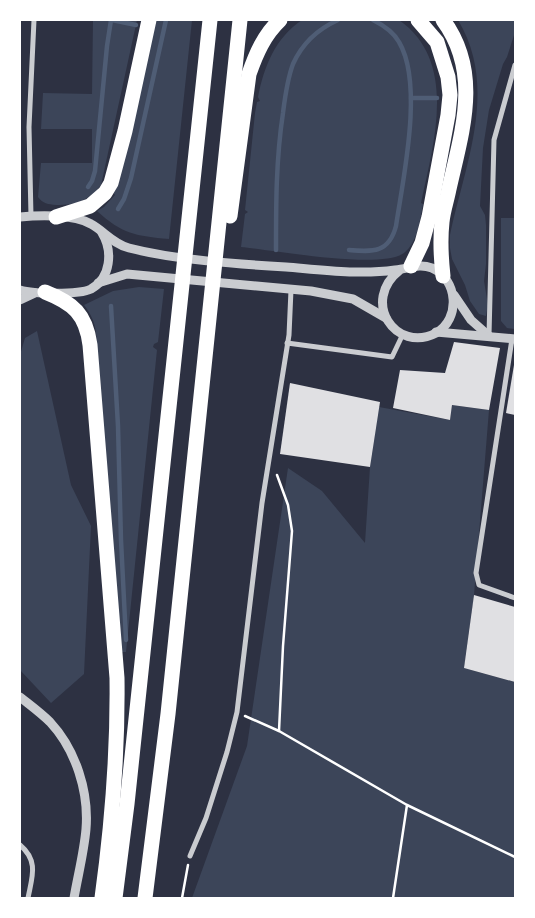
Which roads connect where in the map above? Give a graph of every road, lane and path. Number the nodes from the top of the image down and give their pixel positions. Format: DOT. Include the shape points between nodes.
graph roads {
  1 [pos="34,20"];
  2 [pos="149,20"];
  3 [pos="210,20"];
  4 [pos="240,20"];
  5 [pos="280,20"];
  6 [pos="418,20"];
  7 [pos="443,20"];
  8 [pos="515,65"];
  9 [pos="31,216"];
  10 [pos="20,217"];
  11 [pos="56,217"];
  12 [pos="96,227"];
  13 [pos="405,268"];
  14 [pos="443,276"];
  15 [pos="98,283"];
  16 [pos="287,289"];
  17 [pos="20,290"];
  18 [pos="41,292"];
  19 [pos="452,292"];
  20 [pos="20,300"];
  21 [pos="386,318"];
  22 [pos="436,332"];
  23 [pos="403,334"];
  24 [pos="489,336"];
  25 [pos="513,339"];
  26 [pos="287,343"];
  27 [pos="269,460"];
  28 [pos="515,598"];
  29 [pos="20,698"];
  30 [pos="237,712"];
  31 [pos="168,714"];
  32 [pos="279,731"];
  33 [pos="407,805"];
  34 [pos="20,846"];
  35 [pos="190,856"];
  36 [pos="515,857"];
  37 [pos="28,898"];
  38 [pos="74,898"];
  39 [pos="102,898"];
  40 [pos="115,898"];
  41 [pos="145,898"];
  42 [pos="182,898"];
  43 [pos="393,898"];
  1 -- 9 [label="street" via="29,127"];
  2 -- 11 [label="highway" via="111,183 90,206"];
  3 -- 40 [label="highway"];
  4 -- 31 [label="highway"];
  5 -- 31 [label="highway" via="263,41 249,74 232,197 203,472"];
  6 -- 13 [label="highway" via="437,42 450,95 429,217 422,243"];
  7 -- 14 [label="highway" via="461,53 466,100 442,221"];
  8 -- 24 [label="street" via="494,140"];
  9 -- 10 [label="street"];
  9 -- 11 [label="street"];
  11 -- 12 [label="street" via="78,219"];
  12 -- 13 [label="street" via="123,246 197,259 376,273"];
  12 -- 15 [label="street" via="106,241 109,256 106,270"];
  13 -- 14 [label="street" via="422,266"];
  13 -- 21 [label="street" via="391,277 385,286 382,308"];
  14 -- 19 [label="street"];
  15 -- 16 [label="street" via="127,274"];
  15 -- 18 [label="street" via="81,292"];
  16 -- 21 [label="street" via="353,299"];
  16 -- 26 [label="street"];
  17 -- 18 [label="street"];
  18 -- 20 [label="street"];
  18 -- 39 [label="highway" via="61,299 81,316 90,345 117,678 114,798"];
  19 -- 22 [label="street" via="449,319"];
  19 -- 24 [label="street" via="471,320"];
  21 -- 23 [label="street"];
  22 -- 23 [label="street" via="420,337"];
  22 -- 24 [label="street"];
  23 -- 26 [label="street" via="392,357"];
  24 -- 25 [label="street"];
  25 -- 28 [label="street" via="476,573 479,584"];
  26 -- 27 [label="street"];
  27 -- 30 [label="street"];
  27 -- 32 [label="path" via="288,505 292,531"];
  29 -- 38 [label="street" via="60,734 82,784 86,829"];
  30 -- 32 [label="path"];
  30 -- 35 [label="street" via="206,818"];
  31 -- 41 [label="highway"];
  32 -- 33 [label="path"];
  33 -- 36 [label="path"];
  33 -- 43 [label="path"];
  34 -- 37 [label="street" via="32,860"];
  35 -- 42 [label="path"];
}
